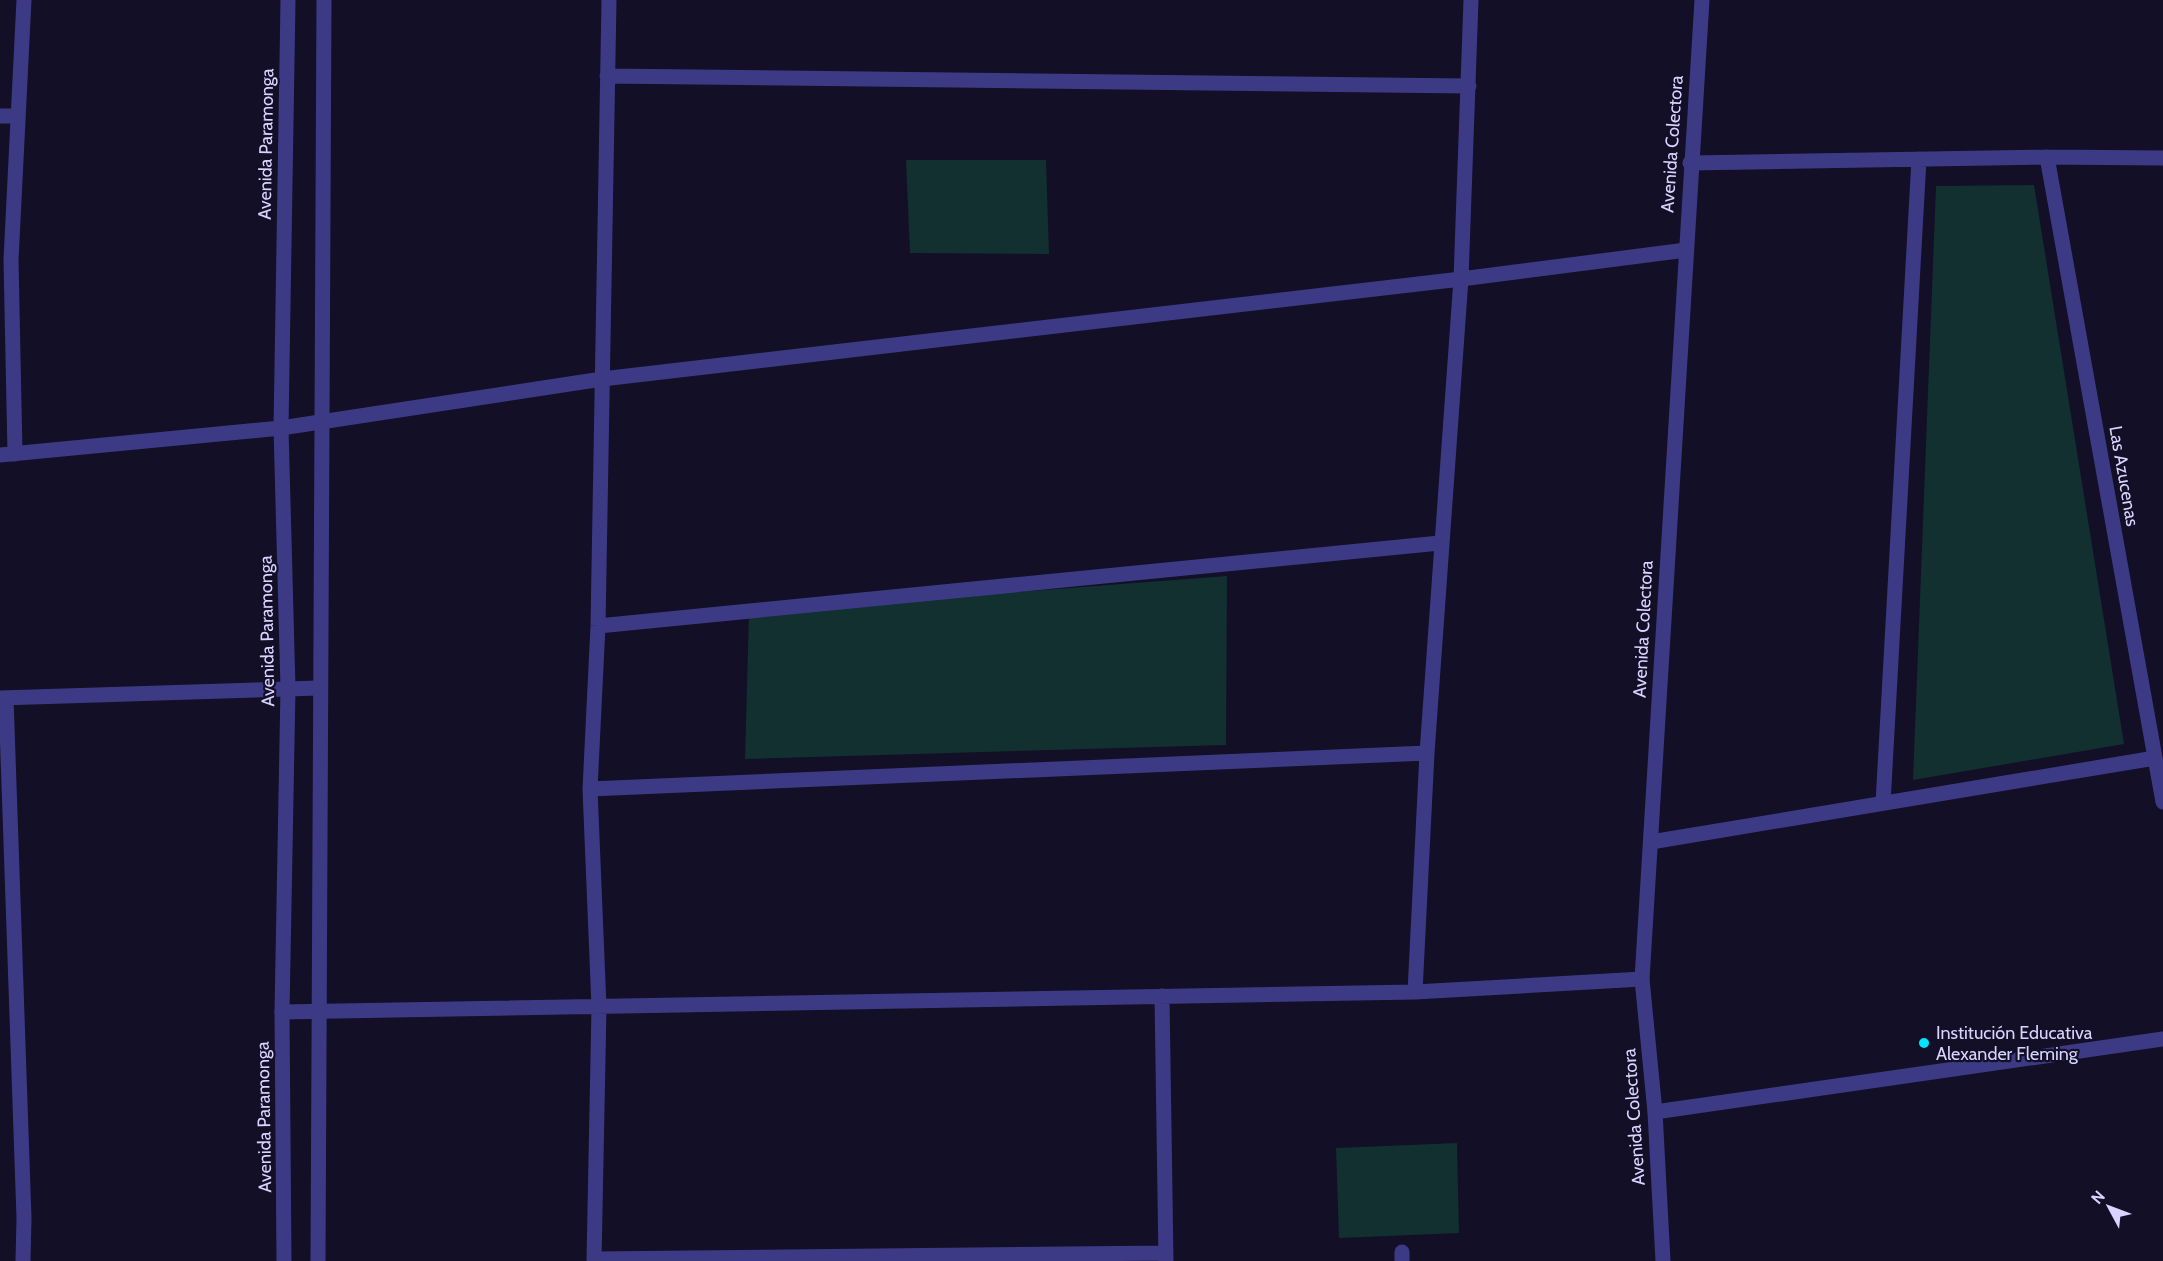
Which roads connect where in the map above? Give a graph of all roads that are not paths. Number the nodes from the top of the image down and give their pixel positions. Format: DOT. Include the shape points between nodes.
graph roads {
  1 [pos="24,0"];
  2 [pos="288,0"];
  3 [pos="324,0"];
  4 [pos="609,0"];
  5 [pos="1471,0"];
  6 [pos="1702,0"];
  7 [pos="607,76"];
  8 [pos="1469,86"];
  9 [pos="0,116"];
  10 [pos="18,116"];
  11 [pos="2046,157"];
  12 [pos="2163,158"];
  13 [pos="1919,159"];
  14 [pos="1690,163"];
  15 [pos="1686,250"];
  16 [pos="5,260"];
  17 [pos="1461,279"];
  18 [pos="602,379"];
  19 [pos="321,423"];
  20 [pos="281,428"];
  21 [pos="8,454"];
  22 [pos="1440,543"];
  23 [pos="598,626"];
  24 [pos="288,688"];
  25 [pos="319,688"];
  26 [pos="3,698"];
  27 [pos="1426,753"];
  28 [pos="2155,758"];
  29 [pos="590,789"];
  30 [pos="1883,802"];
  31 [pos="2163,802"];
  32 [pos="1651,842"];
  33 [pos="1642,979"];
  34 [pos="1414,992"];
  35 [pos="1162,996"];
  36 [pos="599,1007"];
  37 [pos="317,1011"];
  38 [pos="282,1012"];
  39 [pos="2163,1039"];
  40 [pos="1654,1112"];
  41 [pos="1166,1257"];
  42 [pos="594,1260"];
  43 [pos="23,1261"];
  44 [pos="284,1261"];
  45 [pos="318,1261"];
  46 [pos="1663,1261"];
  1 -- 10 [label="street"];
  2 -- 20 [label="street, Avenida Paramonga"];
  3 -- 19 [label="street"];
  4 -- 7 [label="street"];
  5 -- 8 [label="street"];
  6 -- 14 [label="street, Avenida Colectora"];
  7 -- 8 [label="street"];
  7 -- 18 [label="street"];
  8 -- 17 [label="street"];
  9 -- 10 [label="street"];
  10 -- 16 [label="street"];
  11 -- 12 [label="street"];
  11 -- 13 [label="street"];
  11 -- 28 [label="street, Las Azucenas"];
  13 -- 14 [label="street"];
  13 -- 30 [label="street"];
  14 -- 15 [label="street, Avenida Colectora"];
  15 -- 17 [label="street"];
  15 -- 32 [label="street, Avenida Colectora"];
  16 -- 21 [label="street"];
  17 -- 18 [label="street"];
  17 -- 22 [label="street"];
  18 -- 19 [label="street"];
  18 -- 23 [label="street"];
  19 -- 20 [label="street"];
  19 -- 25 [label="street"];
  20 -- 21 [label="street"];
  20 -- 24 [label="street, Avenida Paramonga"];
  22 -- 23 [label="street"];
  22 -- 27 [label="street"];
  23 -- 29 [label="street"];
  24 -- 25 [label="street"];
  24 -- 26 [label="street"];
  24 -- 38 [label="street, Avenida Paramonga"];
  25 -- 37 [label="street"];
  26 -- 43 [label="street"];
  27 -- 29 [label="street"];
  27 -- 34 [label="street"];
  28 -- 30 [label="street"];
  28 -- 31 [label="street, Las Azucenas"];
  29 -- 36 [label="street"];
  30 -- 32 [label="street"];
  32 -- 33 [label="street, Avenida Colectora"];
  33 -- 34 [label="street"];
  33 -- 40 [label="street, Avenida Colectora"];
  34 -- 35 [label="street"];
  35 -- 36 [label="street"];
  35 -- 41 [label="street"];
  36 -- 37 [label="street"];
  36 -- 42 [label="street"];
  37 -- 38 [label="street"];
  37 -- 45 [label="street"];
  38 -- 44 [label="street, Avenida Paramonga"];
  39 -- 40 [label="street"];
  40 -- 46 [label="street, Avenida Colectora"];
  41 -- 42 [label="street"];
}
